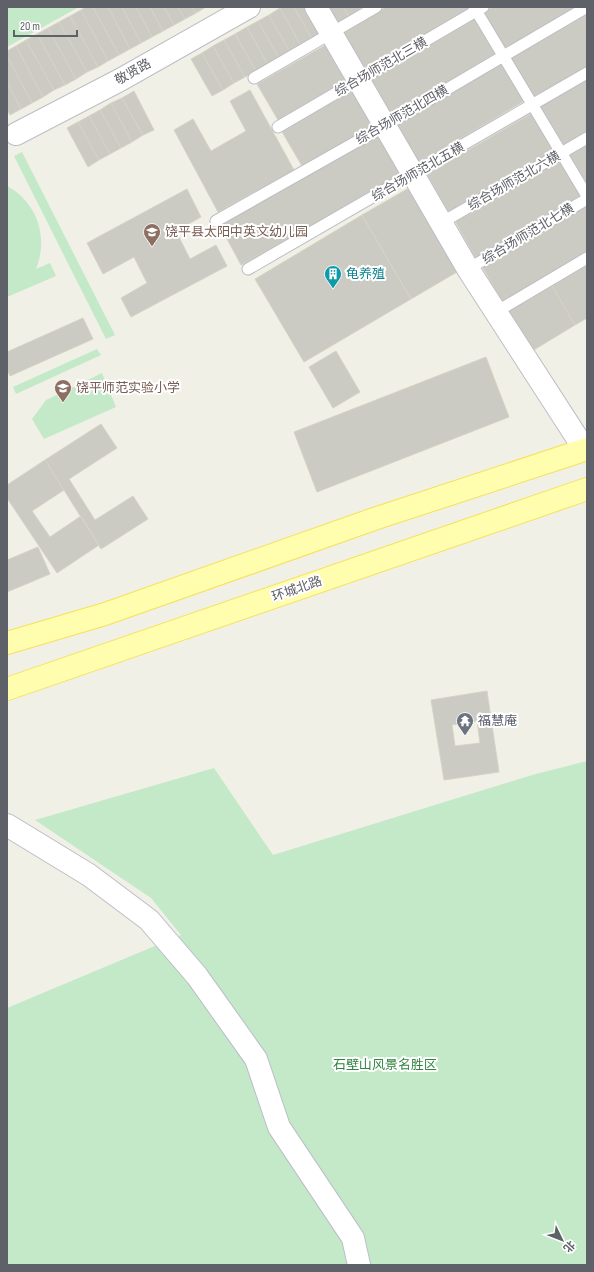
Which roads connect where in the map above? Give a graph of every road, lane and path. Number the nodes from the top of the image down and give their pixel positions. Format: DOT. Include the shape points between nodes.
graph roads {
  1 [pos="249,7"];
  2 [pos="316,7"];
  3 [pos="376,7"];
  4 [pos="587,7"];
  5 [pos="478,8"];
  6 [pos="331,33"];
  7 [pos="503,57"];
  8 [pos="587,73"];
  9 [pos="254,78"];
  10 [pos="359,80"];
  11 [pos="531,105"];
  12 [pos="386,125"];
  13 [pos="278,127"];
  14 [pos="12,137"];
  15 [pos="587,138"];
  16 [pos="561,154"];
  17 [pos="414,174"];
  18 [pos="587,198"];
  19 [pos="216,221"];
  20 [pos="441,223"];
  21 [pos="587,258"];
  22 [pos="468,269"];
  23 [pos="248,270"];
  24 [pos="496,312"];
  25 [pos="586,450"];
  26 [pos="587,489"];
  27 [pos="7,643"];
  28 [pos="7,689"];
  29 [pos="7,825"];
  30 [pos="359,1265"];
  1 -- 14 [label="street, 敬贤路"];
  2 -- 6 [label="street"];
  3 -- 6 [label="lane"];
  4 -- 7 [label="lane, 综合场师范北四横"];
  5 -- 7 [label="lane"];
  5 -- 10 [label="lane, 综合场师范北三横"];
  6 -- 9 [label="lane"];
  6 -- 10 [label="street"];
  7 -- 11 [label="lane"];
  7 -- 12 [label="lane, 综合场师范北四横"];
  8 -- 11 [label="lane, 综合场师范北五横"];
  10 -- 12 [label="street"];
  10 -- 13 [label="lane, 综合场师范北三横"];
  11 -- 16 [label="lane"];
  11 -- 17 [label="lane, 综合场师范北五横"];
  12 -- 17 [label="street"];
  12 -- 19 [label="lane, 综合场师范北四横"];
  15 -- 16 [label="lane, 综合场师范北六横"];
  16 -- 18 [label="lane"];
  16 -- 20 [label="lane, 综合场师范北六横"];
  17 -- 20 [label="street"];
  17 -- 23 [label="lane, 综合场师范北五横"];
  18 -- 22 [label="lane, 综合场师范北七横"];
  20 -- 22 [label="street"];
  21 -- 24 [label="lane"];
  22 -- 24 [label="street"];
  24 -- 25 [label="street"];
  25 -- 27 [label="main road" via="377,518 105,614"];
  26 -- 28 [label="main road, 环城北路"];
  29 -- 30 [label="street" via="89,875 149,920 197,976 256,1059 279,1127 353,1238"];
}
